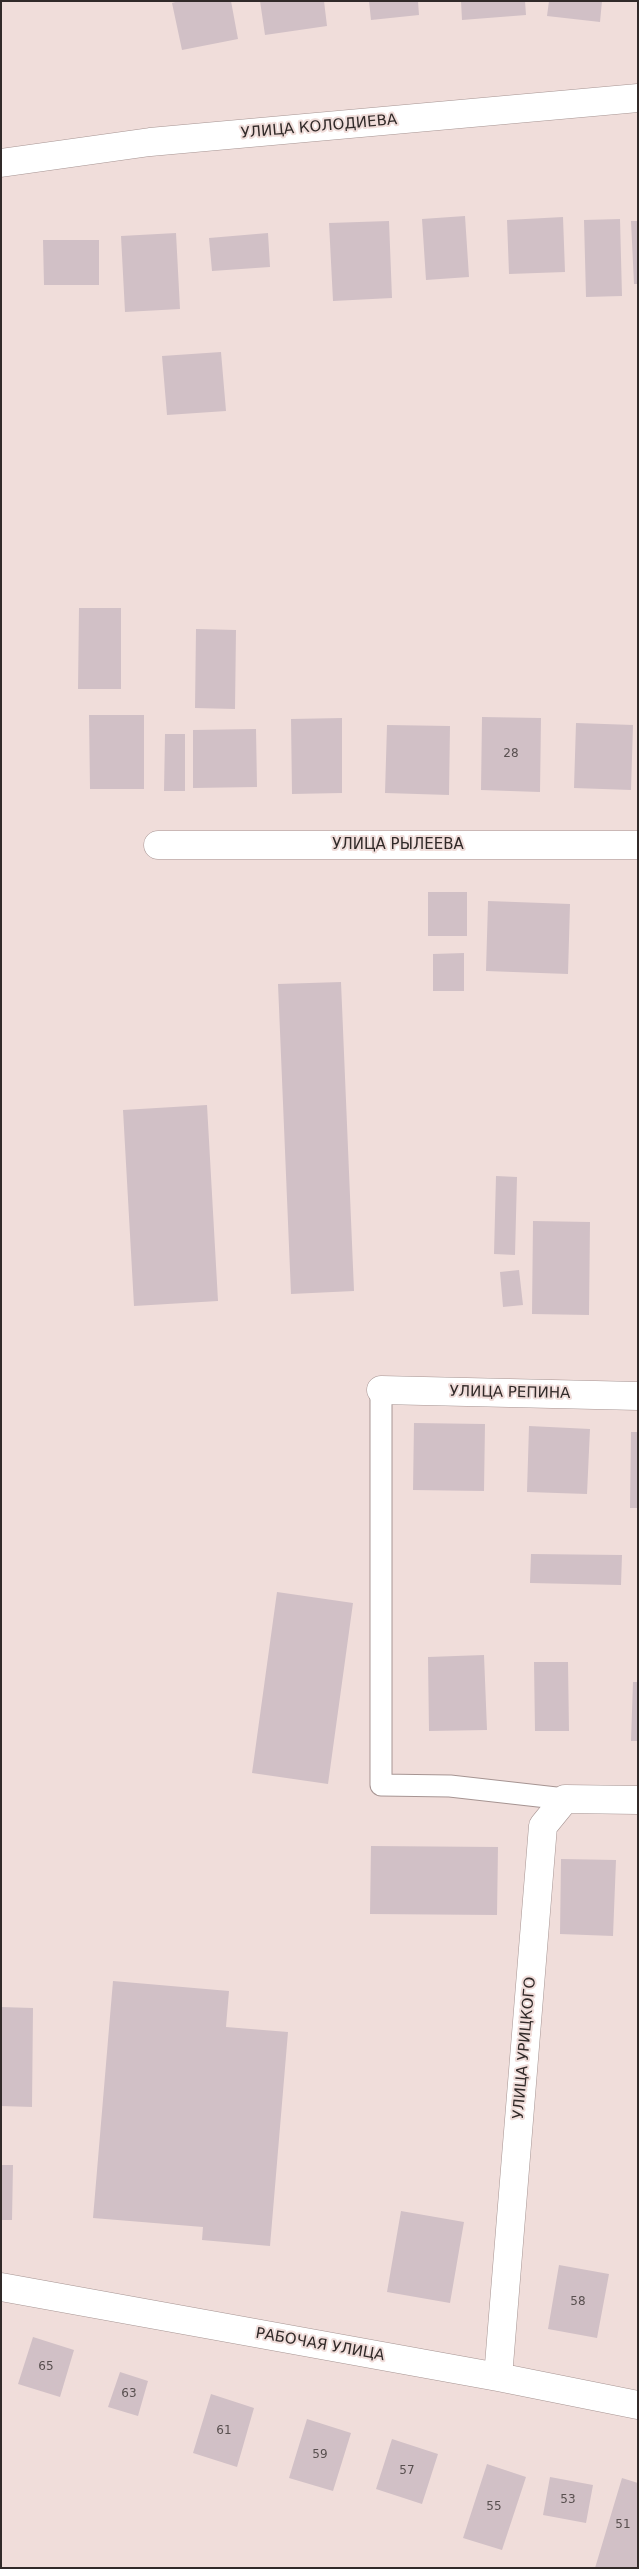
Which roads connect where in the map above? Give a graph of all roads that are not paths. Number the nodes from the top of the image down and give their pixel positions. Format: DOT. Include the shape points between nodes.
graph roads {
  1 [pos="638,98"];
  2 [pos="1,164"];
  3 [pos="158,845"];
  4 [pos="638,845"];
  5 [pos="382,1390"];
  6 [pos="638,1396"];
  7 [pos="565,1799"];
  8 [pos="638,1800"];
  9 [pos="1,2288"];
  10 [pos="498,2377"];
  11 [pos="638,2405"];
  1 -- 2 [label="street, УЛИЦА КОЛОДИЕВА" via="150,142"];
  3 -- 4 [label="street, УЛИЦА РЫЛЕЕВА"];
  5 -- 6 [label="street, УЛИЦА РЕПИНА"];
  5 -- 7 [label="lane" via="382,1784 450,1786"];
  7 -- 8 [label="street"];
  7 -- 10 [label="street, УЛИЦА УРИЦКОГО" via="543,1826"];
  9 -- 10 [label="street, РАБОЧАЯ УЛИЦА"];
  10 -- 11 [label="street, РАБОЧАЯ УЛИЦА"];
}
